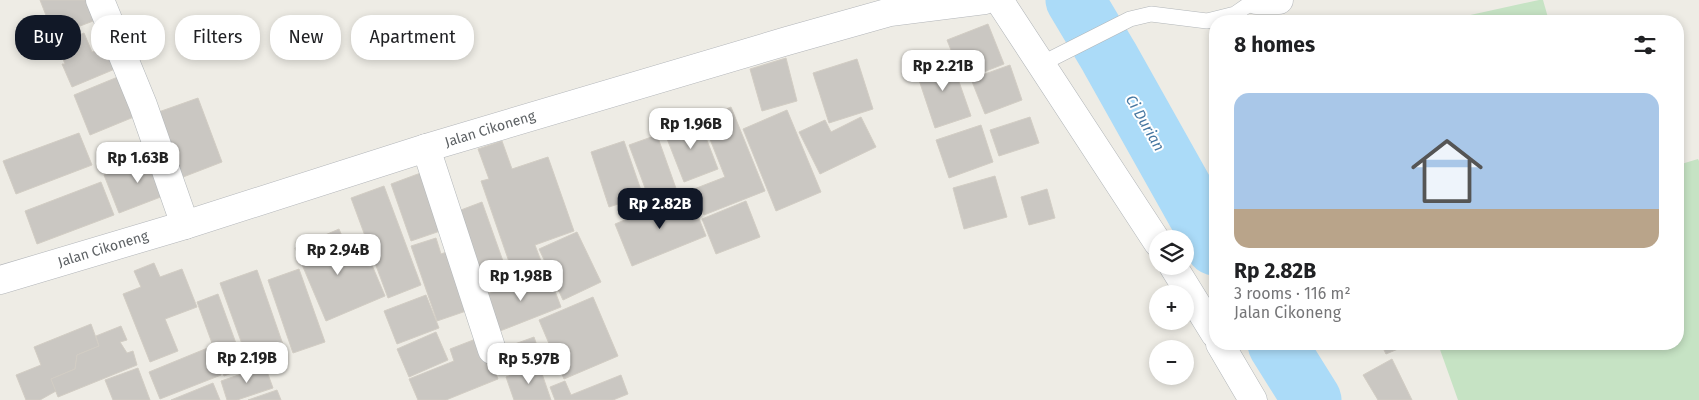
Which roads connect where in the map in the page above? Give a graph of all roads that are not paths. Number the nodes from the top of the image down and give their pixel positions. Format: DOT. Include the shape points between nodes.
graph roads {
  1 [pos="100,0"];
  2 [pos="985,0"];
  3 [pos="999,0"];
  4 [pos="1255,0"];
  5 [pos="1279,0"];
  6 [pos="1231,15"];
  7 [pos="1209,20"];
  8 [pos="1051,59"];
  9 [pos="426,148"];
  10 [pos="185,224"];
  11 [pos="1150,230"];
  12 [pos="1179,275"];
  13 [pos="0,280"];
  14 [pos="1209,324"];
  15 [pos="492,350"];
  16 [pos="1224,350"];
  17 [pos="1253,400"];
  1 -- 10 [label="street" via="143,105"];
  2 -- 9 [label="street, Jalan Cikoneng" via="890,12"];
  3 -- 8 [label="street"];
  4 -- 5 [label="street"];
  4 -- 6 [label="lane"];
  7 -- 8 [label="lane" via="1151,14 1130,19"];
  8 -- 11 [label="street"];
  9 -- 10 [label="street, Jalan Cikoneng"];
  9 -- 15 [label="street"];
  10 -- 13 [label="street, Jalan Cikoneng"];
  12 -- 14 [label="street"];
  16 -- 17 [label="street"];
}
